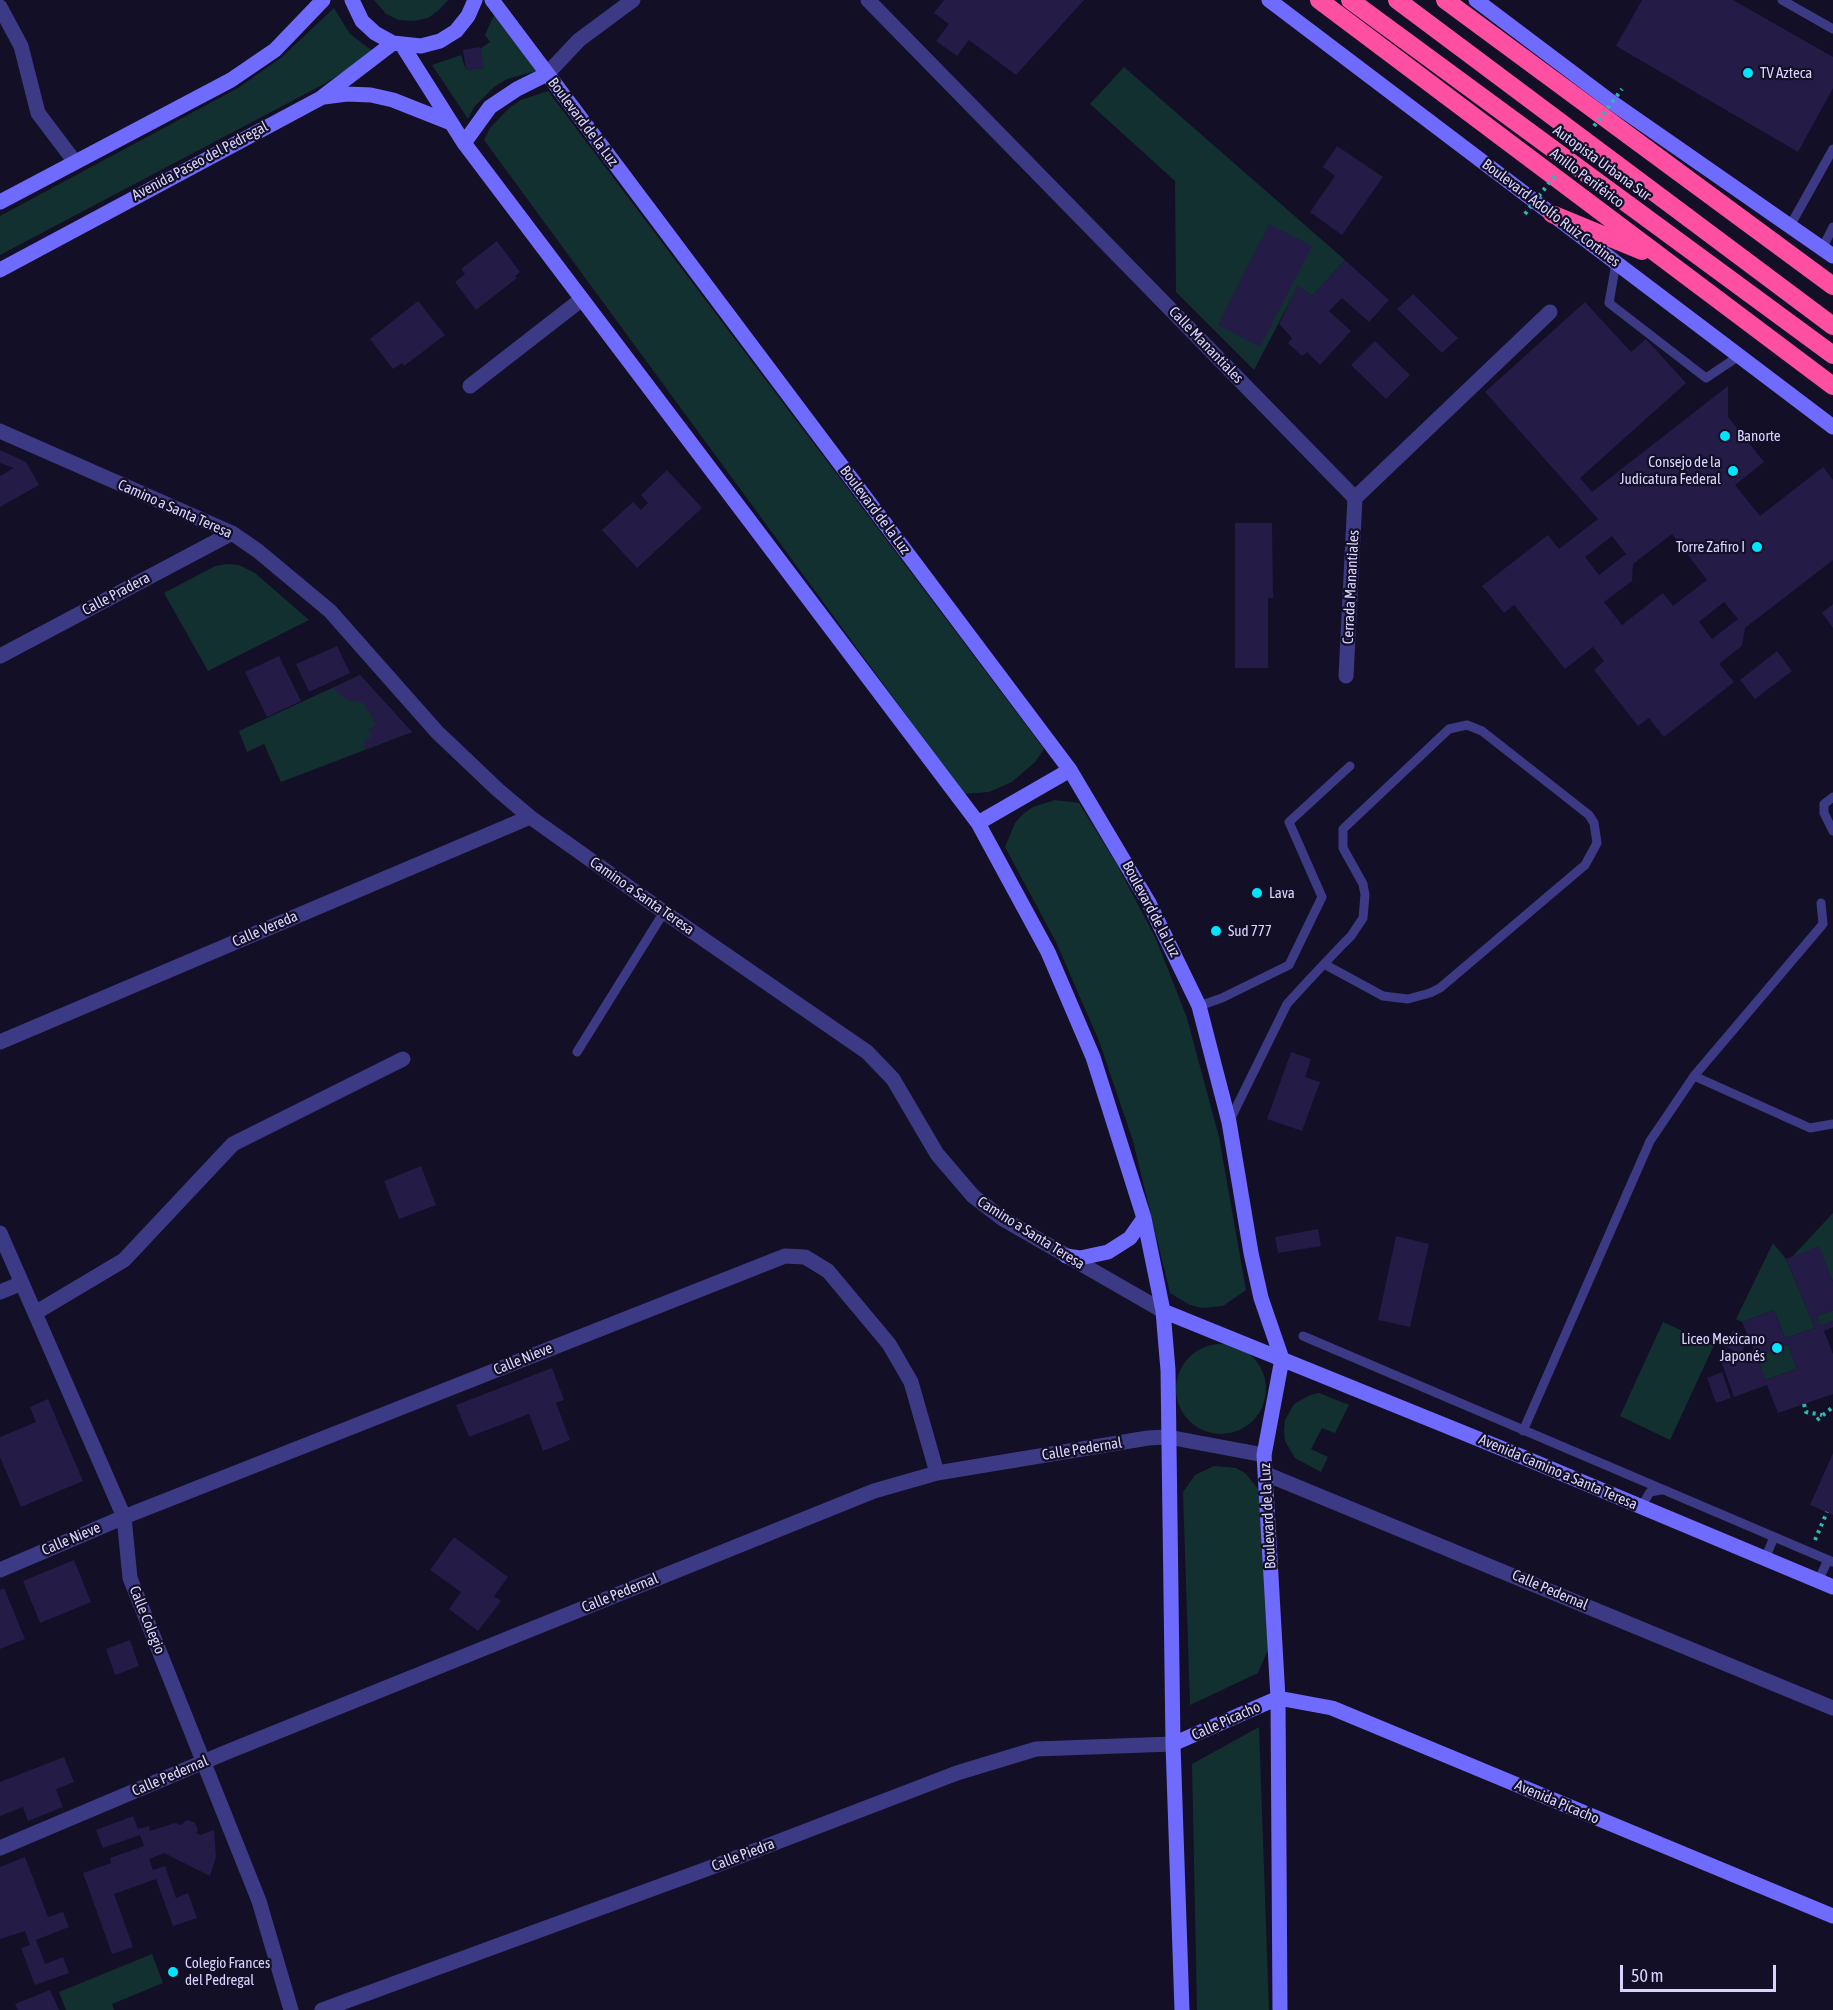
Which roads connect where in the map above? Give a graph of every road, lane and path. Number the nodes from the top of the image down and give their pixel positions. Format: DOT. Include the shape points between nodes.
graph roads {
  1 [pos="323,0"];
  2 [pos="352,0"];
  3 [pos="475,0"];
  4 [pos="492,0"];
  5 [pos="633,0"];
  6 [pos="868,0"];
  7 [pos="1269,0"];
  8 [pos="1320,0"];
  9 [pos="1350,0"];
  10 [pos="1398,0"];
  11 [pos="1445,0"];
  12 [pos="1476,0"];
  13 [pos="1782,0"];
  14 [pos="0,7"];
  15 [pos="1833,29"];
  16 [pos="398,44"];
  17 [pos="547,75"];
  18 [pos="321,98"];
  19 [pos="451,123"];
  20 [pos="464,143"];
  21 [pos="1833,149"];
  22 [pos="75,162"];
  23 [pos="0,202"];
  24 [pos="1552,214"];
  25 [pos="1790,226"];
  26 [pos="1833,227"];
  27 [pos="1828,253"];
  28 [pos="1667,261"];
  29 [pos="1616,263"];
  30 [pos="0,270"];
  31 [pos="1833,286"];
  32 [pos="582,299"];
  33 [pos="1551,312"];
  34 [pos="1833,326"];
  35 [pos="1833,355"];
  36 [pos="1739,356"];
  37 [pos="470,386"];
  38 [pos="1833,386"];
  39 [pos="1833,427"];
  40 [pos="0,431"];
  41 [pos="1355,498"];
  42 [pos="232,533"];
  43 [pos="0,656"];
  44 [pos="1346,676"];
  45 [pos="1350,766"];
  46 [pos="1070,770"];
  47 [pos="1833,797"];
  48 [pos="530,817"];
  49 [pos="978,822"];
  50 [pos="1833,831"];
  51 [pos="1821,903"];
  52 [pos="664,912"];
  53 [pos="1324,964"];
  54 [pos="1199,1006"];
  55 [pos="0,1042"];
  56 [pos="577,1052"];
  57 [pos="403,1059"];
  58 [pos="1694,1076"];
  59 [pos="1229,1122"];
  60 [pos="1833,1124"];
  61 [pos="1144,1218"];
  62 [pos="0,1233"];
  63 [pos="1066,1256"];
  64 [pos="22,1283"];
  65 [pos="0,1292"];
  66 [pos="1163,1311"];
  67 [pos="35,1313"];
  68 [pos="1303,1336"];
  69 [pos="1282,1359"];
  70 [pos="1804,1404"];
  71 [pos="1833,1407"];
  72 [pos="1822,1415"];
  73 [pos="1817,1420"];
  74 [pos="1523,1431"];
  75 [pos="1168,1437"];
  76 [pos="1264,1455"];
  77 [pos="937,1473"];
  78 [pos="1266,1474"];
  79 [pos="1661,1490"];
  80 [pos="1641,1507"];
  81 [pos="1827,1512"];
  82 [pos="124,1517"];
  83 [pos="1774,1537"];
  84 [pos="1810,1552"];
  85 [pos="1765,1559"];
  86 [pos="1831,1561"];
  87 [pos="0,1570"];
  88 [pos="1826,1584"];
  89 [pos="1278,1698"];
  90 [pos="1833,1708"];
  91 [pos="1173,1744"];
  92 [pos="205,1762"];
  93 [pos="0,1848"];
  94 [pos="1833,1916"];
  95 [pos="291,2010"];
  96 [pos="322,2010"];
  97 [pos="1182,2010"];
  98 [pos="1280,2010"];
  1 -- 22 [label="street" via="275,50 246,71"];
  2 -- 16 [label="street" via="362,21 375,33"];
  3 -- 16 [label="street" via="456,31 440,41 421,46"];
  4 -- 17 [label="street, Boulevard de la Luz"];
  5 -- 17 [label="street" via="579,40"];
  6 -- 41 [label="street, Calle Manantiales"];
  7 -- 24 [label="street, Boulevard Adolfo Ruiz Cortines"];
  8 -- 28 [label="highway, Anillo Periférico"];
  9 -- 35 [label="highway, Autopista Urbana Sur, bridge"];
  10 -- 34 [label="highway, Autopista Urbana Sur, bridge"];
  11 -- 31 [label="highway"];
  12 -- 25 [label="street" via="1610,101"];
  13 -- 15 [label="lane"];
  14 -- 22 [label="street" via="21,46 38,113"];
  16 -- 18 [label="street, Avenida Paseo del Pedregal"];
  16 -- 19 [label="street"];
  17 -- 20 [label="street" via="490,107"];
  17 -- 46 [label="street, Boulevard de la Luz"];
  18 -- 19 [label="street" via="371,95"];
  18 -- 30 [label="street, Avenida Paseo del Pedregal"];
  19 -- 20 [label="street"];
  20 -- 32 [label="street"];
  21 -- 25 [label="lane"];
  22 -- 23 [label="street"];
  24 -- 28 [label="highway"];
  24 -- 29 [label="street, Boulevard Adolfo Ruiz Cortines"];
  25 -- 27 [label="street"];
  26 -- 27 [label="lane"];
  28 -- 38 [label="highway, Anillo Periférico"];
  29 -- 36 [label="street, Boulevard Adolfo Ruiz Cortines"];
  29 -- 36 [label="lane" via="1609,303 1706,378"];
  32 -- 37 [label="street"];
  32 -- 49 [label="street"];
  33 -- 41 [label="street"];
  36 -- 39 [label="street, Boulevard Adolfo Ruiz Cortines"];
  40 -- 42 [label="street, Camino a Santa Teresa"];
  41 -- 44 [label="street, Cerrada Manantiales"];
  42 -- 43 [label="street, Calle Pradera"];
  42 -- 48 [label="street, Camino a Santa Teresa" via="330,611 437,732"];
  45 -- 54 [label="lane" via="1289,822 1322,897 1289,965"];
  46 -- 49 [label="street"];
  46 -- 54 [label="street, Boulevard de la Luz" via="1149,903"];
  47 -- 50 [label="lane" via="1824,804"];
  48 -- 52 [label="street, Camino a Santa Teresa"];
  48 -- 55 [label="street, Calle Vereda"];
  49 -- 61 [label="street" via="1072,1004 1109,1101"];
  51 -- 58 [label="lane" via="1823,924"];
  52 -- 56 [label="lane"];
  52 -- 63 [label="street, Camino a Santa Teresa" via="867,1052 893,1079 937,1154 959,1182 987,1208"];
  53 -- 53 [label="lane" via="1383,996 1408,999 1440,988 1585,865 1597,843 1594,823 1589,815 1482,731 1467,725 1449,729 1343,829 1343,848 1363,884 1365,907 1358,927"];
  53 -- 59 [label="lane" via="1287,1004"];
  54 -- 59 [label="street, Boulevard de la Luz"];
  57 -- 67 [label="street" via="233,1144 124,1260"];
  58 -- 60 [label="lane" via="1810,1128"];
  58 -- 74 [label="lane" via="1650,1141"];
  59 -- 69 [label="street, Boulevard de la Luz" via="1261,1298"];
  61 -- 63 [label="street" via="1130,1238 1108,1252 1080,1258"];
  61 -- 66 [label="street"];
  62 -- 64 [label="street, Calle Colegio"];
  63 -- 66 [label="street, Camino a Santa Teresa"];
  64 -- 65 [label="street"];
  64 -- 67 [label="street, Calle Colegio"];
  66 -- 69 [label="street, Camino a Santa Teresa"];
  66 -- 75 [label="street"];
  67 -- 82 [label="street, Calle Colegio"];
  68 -- 74 [label="lane"];
  69 -- 76 [label="street, Boulevard de la Luz"];
  69 -- 80 [label="street, Avenida Camino a Santa Teresa"];
  70 -- 72 [label="path" via="1806,1412"];
  71 -- 72 [label="path"];
  72 -- 73 [label="path"];
  74 -- 79 [label="lane"];
  75 -- 76 [label="street, Calle Pedernal"];
  75 -- 77 [label="street, Calle Pedernal"];
  75 -- 91 [label="street"];
  76 -- 78 [label="street, Boulevard de la Luz"];
  77 -- 82 [label="street, Calle Nieve" via="910,1382 889,1344 828,1271 805,1257 785,1256"];
  77 -- 92 [label="street, Calle Pedernal" via="860,1496"];
  78 -- 89 [label="street, Boulevard de la Luz"];
  78 -- 90 [label="street, Calle Pedernal"];
  79 -- 80 [label="lane" via="1650,1492"];
  79 -- 83 [label="lane"];
  80 -- 85 [label="street, Avenida Camino a Santa Teresa"];
  81 -- 84 [label="path"];
  82 -- 87 [label="street, Calle Nieve"];
  82 -- 92 [label="street, Calle Colegio" via="130,1578"];
  83 -- 84 [label="lane"];
  83 -- 85 [label="lane"];
  84 -- 86 [label="lane"];
  85 -- 88 [label="street, Avenida Camino a Santa Teresa"];
  86 -- 88 [label="lane"];
  89 -- 91 [label="street, Calle Picacho"];
  89 -- 94 [label="street, Avenida Picacho" via="1332,1708"];
  89 -- 98 [label="street, Boulevard de la Luz"];
  91 -- 96 [label="street, Calle Piedra" via="1036,1749 957,1773"];
  91 -- 97 [label="street"];
  92 -- 93 [label="street, Calle Pedernal"];
  92 -- 95 [label="street, Calle Colegio" via="259,1901"];
}
